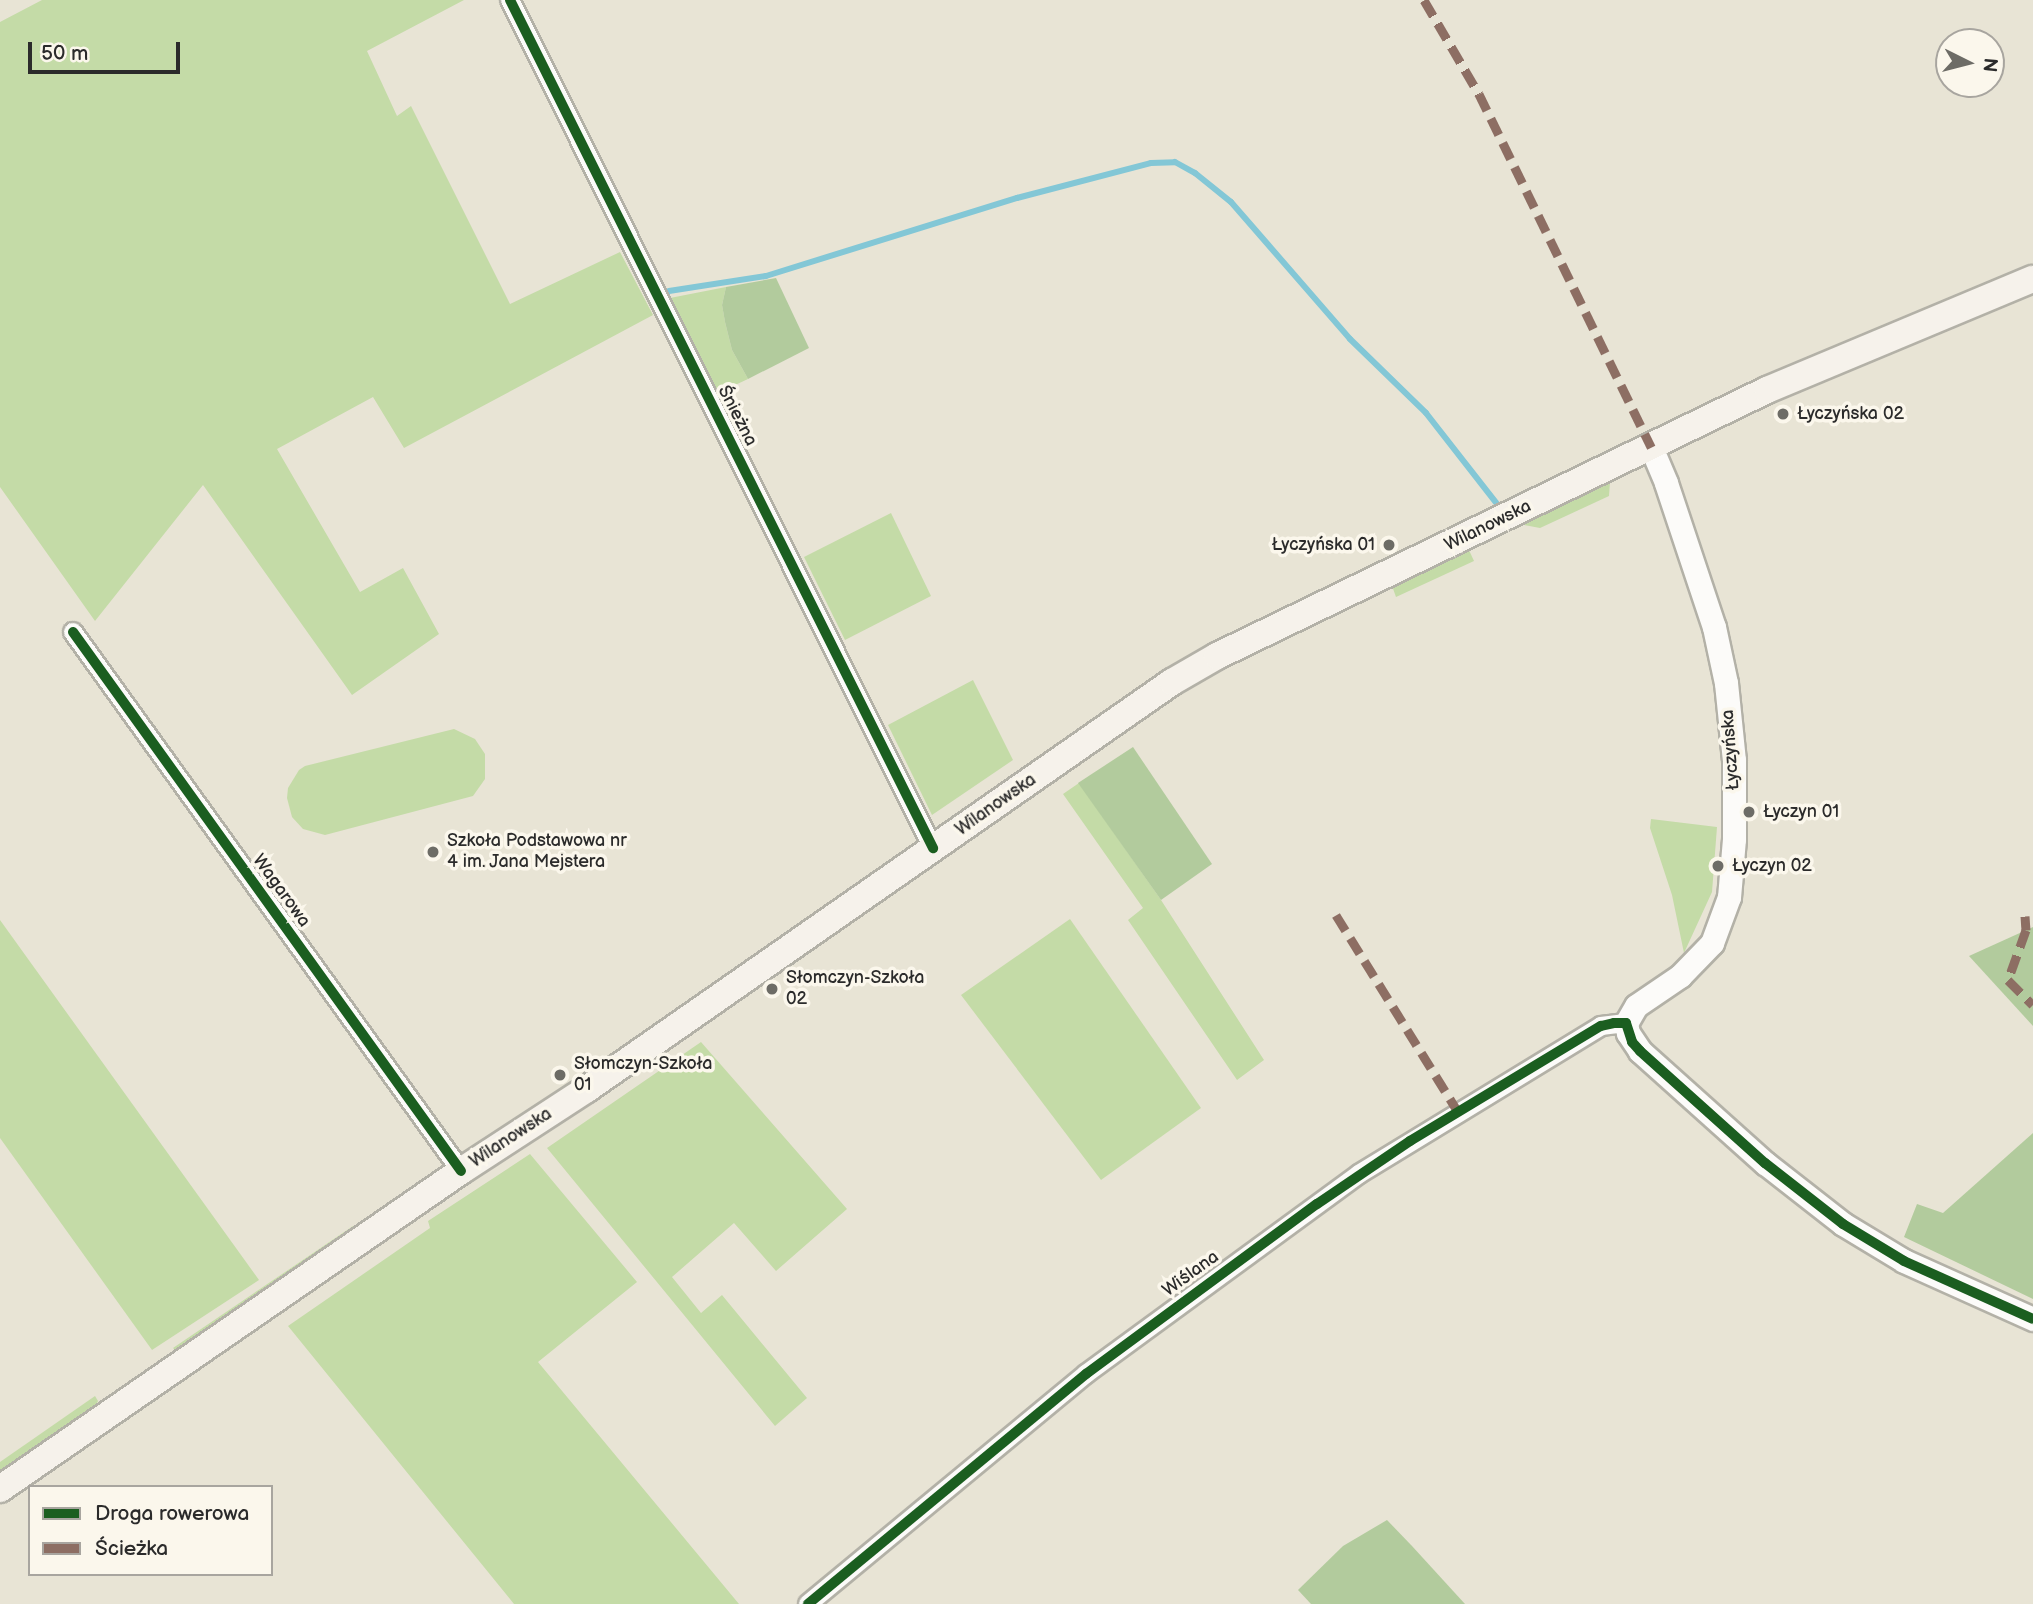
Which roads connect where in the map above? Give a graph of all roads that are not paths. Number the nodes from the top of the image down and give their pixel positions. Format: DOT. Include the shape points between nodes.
graph roads {
  1 [pos="510,0"];
  2 [pos="2033,279"];
  3 [pos="1651,447"];
  4 [pos="73,632"];
  5 [pos="933,848"];
  6 [pos="1626,1023"];
  7 [pos="461,1171"];
  8 [pos="2033,1320"];
  9 [pos="0,1489"];
  10 [pos="808,1604"];
  1 -- 5 [label="street, Śnieżna"];
  2 -- 3 [label="main road, Wilanowska" via="1767,390"];
  3 -- 5 [label="main road, Wilanowska" via="1217,656 1172,682"];
  3 -- 6 [label="street, Łyczyńska" via="1714,627 1726,683 1734,760 1733,849 1729,897 1712,943 1680,976 1636,1006"];
  4 -- 7 [label="street, Wagarowa"];
  5 -- 7 [label="main road, Wilanowska" via="587,1090"];
  6 -- 8 [label="street" via="1640,1051 1766,1163 1843,1224 1904,1261"];
  6 -- 10 [label="street, Wiślana" via="1601,1026 1338,1189 1086,1374"];
  7 -- 9 [label="main road, Wilanowska"];
}
